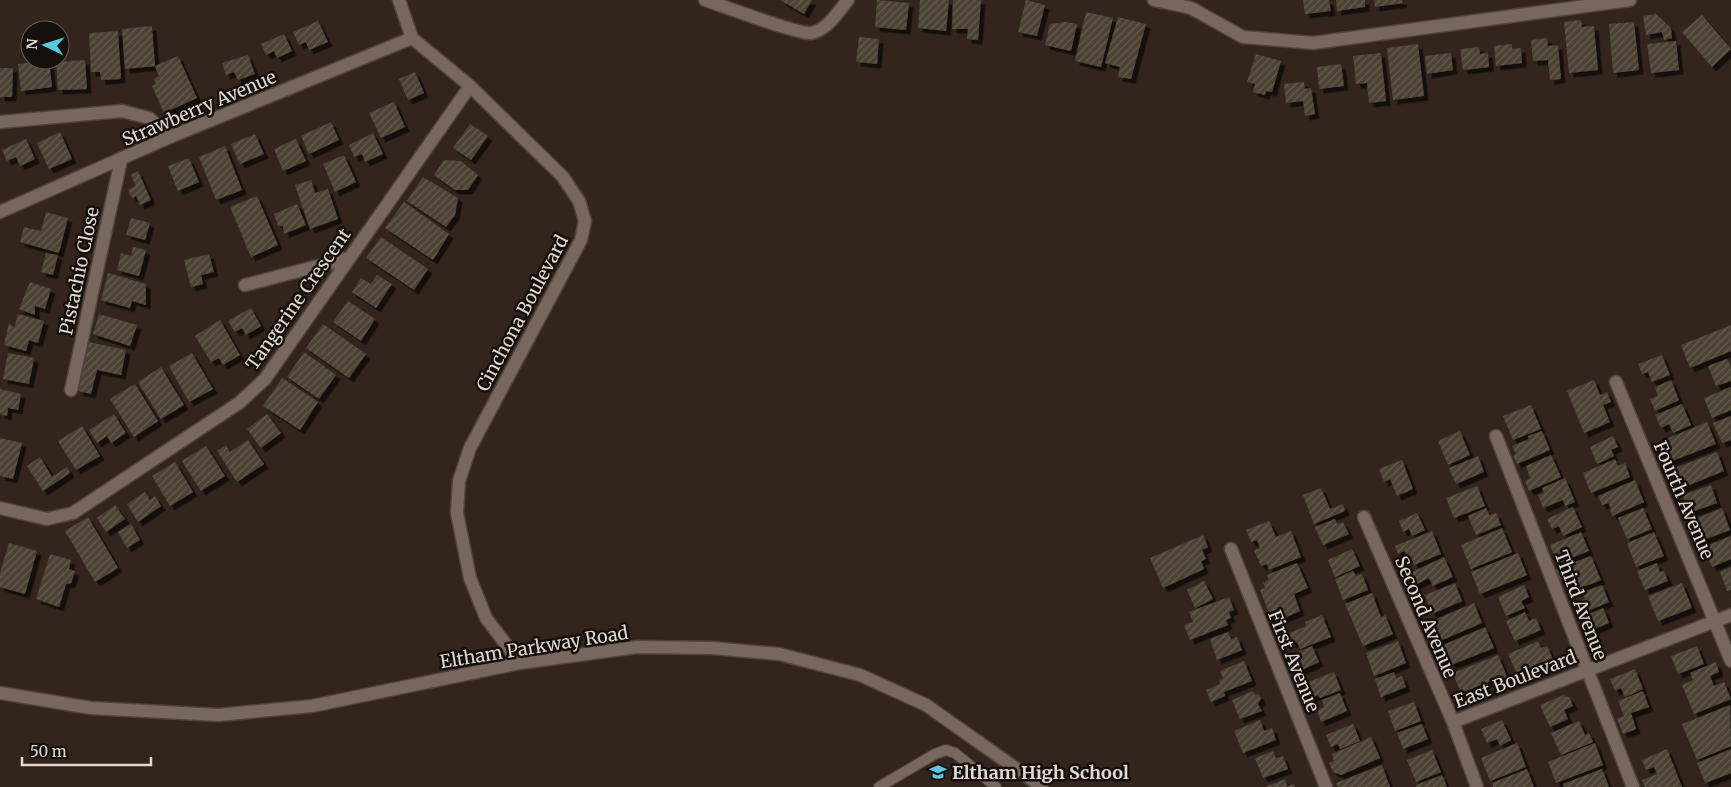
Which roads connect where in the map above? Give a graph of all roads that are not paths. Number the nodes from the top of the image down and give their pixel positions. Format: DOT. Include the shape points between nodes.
graph roads {
  1 [pos="399,0"];
  2 [pos="705,0"];
  3 [pos="848,0"];
  4 [pos="1154,0"];
  5 [pos="1630,0"];
  6 [pos="1195,4"];
  7 [pos="412,38"];
  8 [pos="470,86"];
  9 [pos="0,122"];
  10 [pos="170,137"];
  11 [pos="120,160"];
  12 [pos="0,212"];
  13 [pos="349,258"];
  14 [pos="246,285"];
  15 [pos="1616,382"];
  16 [pos="71,390"];
  17 [pos="1496,436"];
  18 [pos="0,508"];
  19 [pos="1364,517"];
  20 [pos="1231,548"];
  21 [pos="1731,615"];
  22 [pos="1716,621"];
  23 [pos="1731,661"];
  24 [pos="520,663"];
  25 [pos="1587,669"];
  26 [pos="0,693"];
  27 [pos="1453,722"];
  28 [pos="879,787"];
  29 [pos="996,787"];
  30 [pos="1042,787"];
  31 [pos="1326,787"];
  32 [pos="1476,787"];
  33 [pos="1633,787"];
  1 -- 7 [label="street"];
  2 -- 3 [label="street" via="811,33 829,24"];
  4 -- 6 [label="street"];
  5 -- 6 [label="street" via="1313,43 1243,37"];
  7 -- 8 [label="street, Cinchona Boulevard"];
  7 -- 10 [label="street, Strawberry Avenue"];
  8 -- 13 [label="street, Tangerine Crescent"];
  8 -- 24 [label="street, Cinchona Boulevard" via="563,177 579,201 585,221 582,240 470,448 459,481 457,513 470,578 486,618"];
  9 -- 10 [label="street" via="122,111 149,118"];
  10 -- 11 [label="street, Strawberry Avenue"];
  11 -- 12 [label="street, Strawberry Avenue"];
  11 -- 16 [label="street, Pistachio Close"];
  13 -- 14 [label="street"];
  13 -- 18 [label="street, Tangerine Crescent" via="265,379 239,403 73,513 47,519"];
  15 -- 22 [label="street, Fourth Avenue"];
  17 -- 25 [label="street, Third Avenue"];
  19 -- 27 [label="street, Second Avenue"];
  20 -- 31 [label="street, First Avenue"];
  21 -- 22 [label="street, East Boulevard"];
  22 -- 23 [label="street, Fourth Avenue"];
  22 -- 25 [label="street, East Boulevard"];
  24 -- 26 [label="street, Eltham Parkway Road" via="312,706 218,715 91,708"];
  24 -- 30 [label="street, Eltham Parkway Road" via="637,647 712,648 779,654 860,675 926,705"];
  25 -- 27 [label="street, East Boulevard"];
  25 -- 33 [label="street, Third Avenue"];
  27 -- 32 [label="street, Second Avenue"];
  28 -- 29 [label="lane" via="946,750 955,753"];
}
